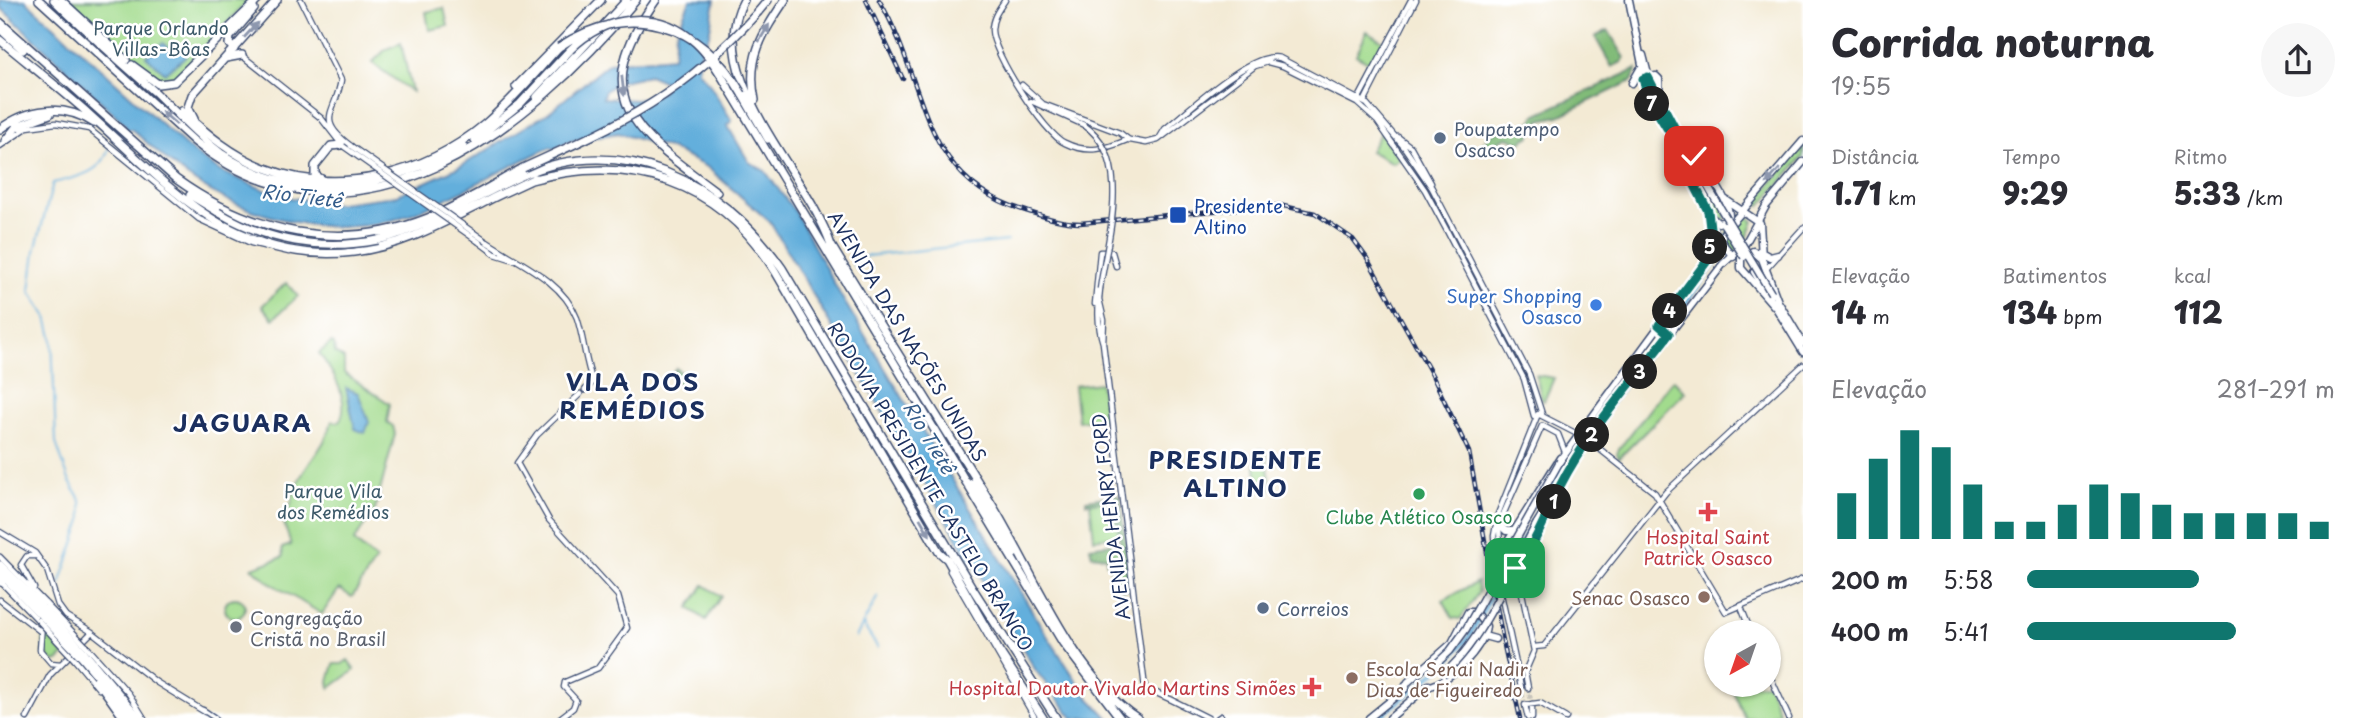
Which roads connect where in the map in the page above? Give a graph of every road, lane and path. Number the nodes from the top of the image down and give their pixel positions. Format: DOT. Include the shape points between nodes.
graph roads {
  1 [pos="39,0"];
  2 [pos="54,0"];
  3 [pos="61,0"];
  4 [pos="259,0"];
  5 [pos="277,0"];
  6 [pos="301,0"];
  7 [pos="601,0"];
  8 [pos="625,0"];
  9 [pos="636,0"];
  10 [pos="656,0"];
  11 [pos="744,0"];
  12 [pos="768,0"];
  13 [pos="785,0"];
  14 [pos="1005,0"];
  15 [pos="1413,0"];
  16 [pos="1631,0"];
  17 [pos="66,9"];
  18 [pos="0,22"];
  19 [pos="0,29"];
  20 [pos="0,40"];
  21 [pos="234,49"];
  22 [pos="242,55"];
  23 [pos="226,58"];
  24 [pos="1277,61"];
  25 [pos="132,65"];
  26 [pos="1641,67"];
  27 [pos="118,72"];
  28 [pos="1014,77"];
  29 [pos="1646,78"];
  30 [pos="1632,83"];
  31 [pos="1028,98"];
  32 [pos="79,100"];
  33 [pos="1361,103"];
  34 [pos="1044,110"];
  35 [pos="329,111"];
  36 [pos="758,111"];
  37 [pos="86,118"];
  38 [pos="321,118"];
  39 [pos="492,118"];
  40 [pos="1043,123"];
  41 [pos="32,126"];
  42 [pos="16,128"];
  43 [pos="0,129"];
  44 [pos="201,131"];
  45 [pos="106,136"];
  46 [pos="1395,136"];
  47 [pos="475,139"];
  48 [pos="1128,139"];
  49 [pos="1803,141"];
  50 [pos="2,143"];
  51 [pos="116,145"];
  52 [pos="340,145"];
  53 [pos="139,147"];
  54 [pos="1404,148"];
  55 [pos="1414,151"];
  56 [pos="1399,153"];
  57 [pos="1686,154"];
  58 [pos="149,161"];
  59 [pos="1803,162"];
  60 [pos="649,168"];
  61 [pos="1413,172"];
  62 [pos="407,177"];
  63 [pos="1427,177"];
  64 [pos="531,180"];
  65 [pos="267,181"];
  66 [pos="324,181"];
  67 [pos="384,184"];
  68 [pos="315,186"];
  69 [pos="1754,198"];
  70 [pos="1724,200"];
  71 [pos="190,206"];
  72 [pos="1766,206"];
  73 [pos="467,211"];
  74 [pos="1708,211"];
  75 [pos="1743,211"];
  76 [pos="1757,219"];
  77 [pos="465,220"];
  78 [pos="1709,225"];
  79 [pos="439,227"];
  80 [pos="450,227"];
  81 [pos="1803,228"];
  82 [pos="1725,231"];
  83 [pos="319,235"];
  84 [pos="1719,241"];
  85 [pos="831,245"];
  86 [pos="1744,246"];
  87 [pos="1725,248"];
  88 [pos="309,252"];
  89 [pos="1713,253"];
  90 [pos="1761,256"];
  91 [pos="1778,256"];
  92 [pos="1728,259"];
  93 [pos="1116,266"];
  94 [pos="782,268"];
  95 [pos="1741,268"];
  96 [pos="531,269"];
  97 [pos="1765,269"];
  98 [pos="1748,277"];
  99 [pos="1777,306"];
  100 [pos="1100,320"];
  101 [pos="1664,329"];
  102 [pos="1803,344"];
  103 [pos="1803,352"];
  104 [pos="1803,365"];
  105 [pos="591,377"];
  106 [pos="585,390"];
  107 [pos="1542,414"];
  108 [pos="1534,417"];
  109 [pos="1547,419"];
  110 [pos="1535,424"];
  111 [pos="1542,426"];
  112 [pos="1577,435"];
  113 [pos="1588,440"];
  114 [pos="950,442"];
  115 [pos="1564,453"];
  116 [pos="1558,490"];
  117 [pos="1660,499"];
  118 [pos="1550,513"];
  119 [pos="1537,522"];
  120 [pos="1499,524"];
  121 [pos="1516,530"];
  122 [pos="0,532"];
  123 [pos="939,552"];
  124 [pos="1501,553"];
  125 [pos="38,556"];
  126 [pos="0,557"];
  127 [pos="1496,560"];
  128 [pos="1509,562"];
  129 [pos="0,565"];
  130 [pos="1517,569"];
  131 [pos="0,573"];
  132 [pos="1803,579"];
  133 [pos="0,581"];
  134 [pos="1499,581"];
  135 [pos="973,589"];
  136 [pos="1031,589"];
  137 [pos="36,593"];
  138 [pos="0,600"];
  139 [pos="58,605"];
  140 [pos="1741,607"];
  141 [pos="42,612"];
  142 [pos="68,617"];
  143 [pos="1747,620"];
  144 [pos="40,631"];
  145 [pos="92,632"];
  146 [pos="1485,636"];
  147 [pos="99,638"];
  148 [pos="85,639"];
  149 [pos="1495,639"];
  150 [pos="1534,647"];
  151 [pos="81,654"];
  152 [pos="45,658"];
  153 [pos="62,663"];
  154 [pos="50,675"];
  155 [pos="1520,684"];
  156 [pos="1426,687"];
  157 [pos="1528,688"];
  158 [pos="1404,689"];
  159 [pos="1779,697"];
  160 [pos="1115,701"];
  161 [pos="1532,704"];
  162 [pos="1369,717"];
  163 [pos="27,718"];
  164 [pos="122,718"];
  165 [pos="133,718"];
  166 [pos="142,718"];
  167 [pos="215,718"];
  168 [pos="560,718"];
  169 [pos="1035,718"];
  170 [pos="1045,718"];
  171 [pos="1056,718"];
  172 [pos="1120,718"];
  173 [pos="1129,718"];
  174 [pos="1137,718"];
  175 [pos="1208,718"];
  176 [pos="1390,718"];
  177 [pos="1530,718"];
  178 [pos="1566,718"];
  179 [pos="1789,718"];
  1 -- 27 [label="highway"];
  2 -- 17 [label="highway"];
  3 -- 17 [label="highway"];
  4 -- 21 [label="highway" via="230,37"];
  4 -- 25 [label="highway" via="174,82 158,84"];
  21 -- 5 [label="highway, one-way"];
  6 -- 35 [label="main road" via="341,80"];
  7 -- 39 [label="highway" via="530,71"];
  8 -- 47 [label="highway" via="529,103"];
  9 -- 62 [label="highway" via="579,64 527,110 444,163"];
  10 -- 94 [label="highway, one-way" via="640,22 623,64 623,90 634,120 656,147 745,216 774,250"];
  11 -- 36 [label="highway, AVENIDA DAS NAÇÕES UNIDAS" via="732,46 740,76"];
  12 -- 83 [label="highway, bridge" via="729,44 673,92 623,122 429,218 381,232"];
  36 -- 13 [label="highway, one-way" via="751,75 754,53"];
  14 -- 28 [label="main road" via="992,33"];
  15 -- 33 [label="main road"];
  16 -- 26 [label="main road"];
  16 -- 29 [label="main road"];
  17 -- 25 [label="highway"];
  17 -- 27 [label="highway"];
  17 -- 44 [label="highway"];
  18 -- 53 [label="highway"];
  19 -- 32 [label="highway"];
  20 -- 45 [label="highway"];
  21 -- 22 [label="main road"];
  21 -- 23 [label="highway"];
  22 -- 23 [label="highway"];
  22 -- 38 [label="main road"];
  23 -- 44 [label="highway" via="189,100 190,113"];
  24 -- 33 [label="main road"];
  24 -- 33 [label="main road" via="1286,61"];
  24 -- 48 [label="main road" via="1255,66 1161,136 1146,143"];
  25 -- 44 [label="highway"];
  26 -- 29 [label="main road"];
  26 -- 30 [label="main road"];
  65 -- 27 [label="highway, one-way" via="204,149"];
  28 -- 31 [label="main road"];
  28 -- 48 [label="main road" via="1043,104"];
  29 -- 57 [label="main road"];
  29 -- 57 [label="main road" via="1649,99"];
  31 -- 34 [label="main road"];
  31 -- 40 [label="main road"];
  32 -- 51 [label="highway"];
  32 -- 58 [label="highway"];
  33 -- 46 [label="main road"];
  33 -- 56 [label="main road"];
  34 -- 40 [label="main road"];
  34 -- 100 [label="main road, bridge" via="1084,125 1105,145 1113,169"];
  35 -- 38 [label="main road"];
  35 -- 96 [label="main road, bridge" via="330,124 351,146"];
  36 -- 85 [label="highway, AVENIDA DAS NAÇÕES UNIDAS"];
  37 -- 42 [label="highway" via="48,114"];
  37 -- 43 [label="highway" via="41,111"];
  37 -- 45 [label="highway"];
  38 -- 52 [label="main road"];
  39 -- 66 [label="highway" via="404,170 360,180"];
  39 -- 85 [label="highway, bridge" via="584,27 611,16 639,13 664,18 681,25 721,62"];
  40 -- 48 [label="main road" via="1069,145 1101,150"];
  41 -- 42 [label="main road"];
  41 -- 45 [label="main road" via="68,124"];
  41 -- 50 [label="main road"];
  42 -- 50 [label="highway"];
  44 -- 66 [label="highway" via="241,160"];
  44 -- 68 [label="highway" via="220,152 242,164"];
  45 -- 51 [label="highway"];
  46 -- 54 [label="main road"];
  46 -- 55 [label="main road"];
  47 -- 62 [label="highway"];
  47 -- 136 [label="highway, RODOVIA PRESIDENTE CASTELO BRANCO, bridge" via="520,104 569,50 613,22 639,19 661,23 694,41 728,87"];
  49 -- 69 [label="main road, one-way"];
  51 -- 71 [label="highway"];
  51 -- 88 [label="main road" via="176,203 206,223 264,247"];
  52 -- 66 [label="highway" via="314,168"];
  52 -- 96 [label="main road, bridge" via="495,254"];
  53 -- 58 [label="highway"];
  53 -- 83 [label="highway" via="216,205 258,224"];
  54 -- 55 [label="main road"];
  54 -- 56 [label="main road"];
  54 -- 63 [label="main road"];
  55 -- 63 [label="main road"];
  56 -- 61 [label="main road"];
  57 -- 70 [label="main road" via="1700,162"];
  57 -- 74 [label="main road" via="1688,172"];
  57 -- 99 [label="main road, bridge"];
  58 -- 60 [label="highway, bridge" via="188,193 258,232 301,243 352,244 429,224 546,167 588,159"];
  59 -- 72 [label="main road"];
  60 -- 64 [label="highway" via="574,166"];
  60 -- 94 [label="highway" via="714,195 746,222"];
  61 -- 63 [label="main road"];
  61 -- 108 [label="main road" via="1516,361"];
  62 -- 67 [label="highway"];
  63 -- 107 [label="main road" via="1529,374"];
  64 -- 73 [label="highway"];
  64 -- 123 [label="highway, one-way" via="578,169 646,174 694,192 731,217 766,257"];
  65 -- 67 [label="highway" via="332,194"];
  65 -- 68 [label="highway"];
  67 -- 68 [label="highway"];
  69 -- 72 [label="main road" via="1757,206"];
  69 -- 75 [label="main road"];
  70 -- 74 [label="main road" via="1729,213 1726,220 1715,222"];
  70 -- 75 [label="main road"];
  71 -- 83 [label="highway" via="251,232"];
  71 -- 88 [label="highway" via="236,233"];
  72 -- 76 [label="main road"];
  73 -- 77 [label="highway"];
  73 -- 79 [label="highway"];
  74 -- 78 [label="main road"];
  75 -- 76 [label="main road"];
  75 -- 82 [label="main road"];
  76 -- 86 [label="main road"];
  76 -- 90 [label="main road" via="1763,233"];
  78 -- 84 [label="main road"];
  78 -- 89 [label="main road"];
  79 -- 80 [label="highway"];
  79 -- 88 [label="highway" via="367,250"];
  81 -- 91 [label="main road"];
  82 -- 84 [label="main road"];
  82 -- 87 [label="main road"];
  84 -- 87 [label="main road"];
  84 -- 89 [label="main road"];
  85 -- 114 [label="highway, AVENIDA DAS NAÇÕES UNIDAS"];
  86 -- 90 [label="main road"];
  86 -- 92 [label="main road"];
  87 -- 92 [label="main road"];
  89 -- 101 [label="main road"];
  90 -- 91 [label="main road"];
  90 -- 95 [label="main road" via="1745,252"];
  90 -- 97 [label="main road"];
  91 -- 97 [label="main road"];
  92 -- 95 [label="main road"];
  92 -- 98 [label="main road"];
  92 -- 101 [label="main road"];
  93 -- 100 [label="main road" via="1112,252 1100,253 1095,295"];
  94 -- 135 [label="highway, RODOVIA PRESIDENTE CASTELO BRANCO"];
  95 -- 98 [label="main road"];
  96 -- 105 [label="main road" via="552,285 573,312"];
  97 -- 99 [label="main road"];
  98 -- 99 [label="main road"];
  99 -- 102 [label="main road"];
  99 -- 103 [label="main road"];
  100 -- 175 [label="main road, AVENIDA HENRY FORD" via="1145,687"];
  101 -- 112 [label="main road"];
  101 -- 113 [label="main road"];
  104 -- 117 [label="main road"];
  105 -- 106 [label="main road"];
  105 -- 106 [label="main road" via="592,384"];
  106 -- 168 [label="main road" via="519,456 519,467 549,520 618,596 627,623 625,634 598,668 565,682 576,700"];
  107 -- 108 [label="main road"];
  107 -- 109 [label="main road"];
  108 -- 110 [label="main road"];
  109 -- 111 [label="main road"];
  109 -- 112 [label="main road"];
  110 -- 111 [label="main road"];
  110 -- 127 [label="main road" via="1498,514"];
  111 -- 115 [label="main road" via="1558,434"];
  111 -- 120 [label="main road"];
  112 -- 113 [label="main road"];
  112 -- 115 [label="main road"];
  113 -- 116 [label="main road"];
  113 -- 117 [label="main road"];
  114 -- 136 [label="highway"];
  114 -- 160 [label="highway, AVENIDA DAS NAÇÕES UNIDAS" via="992,504 1086,665"];
  115 -- 121 [label="main road"];
  115 -- 158 [label="main road, bridge" via="1461,637"];
  116 -- 118 [label="main road"];
  116 -- 119 [label="main road"];
  117 -- 140 [label="main road" via="1726,612"];
  117 -- 150 [label="main road" via="1544,646"];
  118 -- 119 [label="main road"];
  118 -- 130 [label="main road"];
  119 -- 156 [label="main road, bridge" via="1471,642 1458,661"];
  120 -- 121 [label="main road" via="1506,531"];
  120 -- 124 [label="main road"];
  121 -- 124 [label="main road"];
  122 -- 125 [label="main road"];
  123 -- 169 [label="main road"];
  123 -- 170 [label="highway"];
  124 -- 127 [label="main road"];
  124 -- 128 [label="main road"];
  125 -- 137 [label="main road" via="27,556 21,565"];
  125 -- 139 [label="main road"];
  126 -- 137 [label="main road"];
  127 -- 128 [label="main road"];
  127 -- 134 [label="main road"];
  128 -- 130 [label="main road"];
  129 -- 141 [label="highway"];
  130 -- 134 [label="main road" via="1507,585"];
  130 -- 150 [label="main road"];
  131 -- 141 [label="highway"];
  132 -- 140 [label="main road"];
  133 -- 141 [label="main road"];
  134 -- 155 [label="main road"];
  135 -- 170 [label="highway"];
  135 -- 171 [label="highway, RODOVIA PRESIDENTE CASTELO BRANCO"];
  136 -- 172 [label="highway, RODOVIA PRESIDENTE CASTELO BRANCO" via="1063,643"];
  137 -- 141 [label="main road"];
  138 -- 144 [label="main road"];
  139 -- 142 [label="main road"];
  139 -- 144 [label="main road"];
  140 -- 143 [label="main road"];
  141 -- 151 [label="highway, bridge"];
  141 -- 151 [label="main road, bridge"];
  142 -- 145 [label="main road"];
  142 -- 148 [label="main road"];
  144 -- 152 [label="main road"];
  145 -- 147 [label="main road"];
  145 -- 148 [label="main road"];
  146 -- 149 [label="main road"];
  146 -- 156 [label="main road" via="1463,665"];
  146 -- 158 [label="main road" via="1481,617 1468,612 1452,643"];
  147 -- 148 [label="main road"];
  147 -- 167 [label="main road"];
  148 -- 153 [label="main road"];
  150 -- 157 [label="main road" via="1525,672"];
  151 -- 164 [label="highway"];
  151 -- 165 [label="highway"];
  151 -- 166 [label="highway"];
  152 -- 153 [label="main road"];
  152 -- 154 [label="main road"];
  153 -- 154 [label="main road"];
  154 -- 163 [label="main road"];
  156 -- 176 [label="main road"];
  158 -- 162 [label="main road"];
  159 -- 179 [label="main road"];
  160 -- 173 [label="highway"];
  160 -- 174 [label="highway"];
  161 -- 177 [label="main road"];
  161 -- 177 [label="main road" via="1525,705"];
  161 -- 178 [label="main road" via="1542,704"];
}
